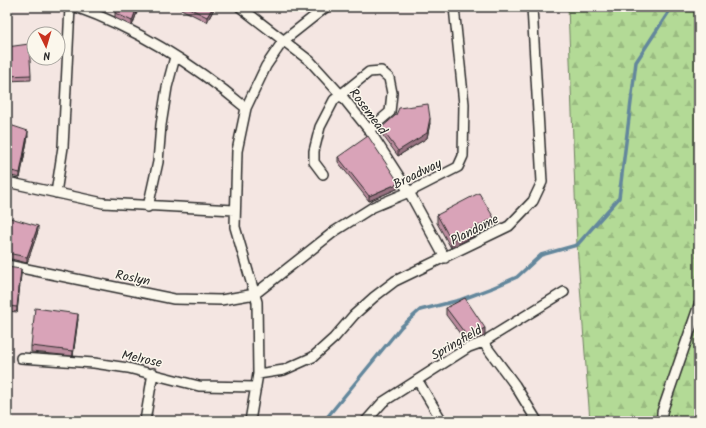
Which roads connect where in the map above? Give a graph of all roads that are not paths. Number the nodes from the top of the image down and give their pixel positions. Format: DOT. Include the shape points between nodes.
graph roads {
  1 [pos="70,7"];
  2 [pos="76,7"];
  3 [pos="240,7"];
  4 [pos="326,7"];
  5 [pos="454,7"];
  6 [pos="532,7"];
  7 [pos="283,41"];
  8 [pos="175,57"];
  9 [pos="341,95"];
  10 [pos="246,108"];
  11 [pos="369,130"];
  12 [pos="323,174"];
  13 [pos="7,182"];
  14 [pos="409,192"];
  15 [pos="56,193"];
  16 [pos="148,207"];
  17 [pos="234,210"];
  18 [pos="445,258"];
  19 [pos="7,265"];
  20 [pos="564,292"];
  21 [pos="255,294"];
  22 [pos="699,305"];
  23 [pos="483,342"];
  24 [pos="21,358"];
  25 [pos="154,373"];
  26 [pos="258,374"];
  27 [pos="418,381"];
  28 [pos="256,387"];
  29 [pos="146,421"];
  30 [pos="250,421"];
  31 [pos="366,421"];
  32 [pos="442,421"];
  33 [pos="537,421"];
  34 [pos="662,421"];
  1 -- 15 [label="street" via="63,146"];
  2 -- 8 [label="street" via="129,30"];
  3 -- 7 [label="street, Rosemead"];
  4 -- 7 [label="street"];
  5 -- 14 [label="street, Broadway" via="464,104 463,156 458,167"];
  6 -- 18 [label="street, Plandome" via="542,182 533,201 509,226"];
  7 -- 9 [label="street, Rosemead" via="310,61"];
  7 -- 10 [label="street" via="266,66"];
  8 -- 10 [label="street" via="225,90"];
  8 -- 16 [label="street" via="167,87 158,162"];
  9 -- 11 [label="street, Rosemead"];
  9 -- 11 [label="street" via="369,72 381,71 390,78 390,112"];
  9 -- 12 [label="street" via="334,100 320,127 314,151 314,162"];
  10 -- 17 [label="street" via="237,150"];
  11 -- 14 [label="street, Rosemead"];
  13 -- 15 [label="street"];
  14 -- 18 [label="street, Rosemead"];
  14 -- 21 [label="street, Broadway" via="373,207 341,227"];
  15 -- 16 [label="street" via="103,204"];
  16 -- 17 [label="street"];
  17 -- 21 [label="street" via="235,227"];
  18 -- 26 [label="street, Plandome" via="395,281 359,311 313,357 284,370"];
  19 -- 21 [label="street, Roslyn" via="174,299 220,300"];
  20 -- 23 [label="street, Springfield"];
  21 -- 26 [label="street"];
  22 -- 34 [label="street" via="662,412"];
  23 -- 27 [label="street, Springfield" via="469,347"];
  23 -- 33 [label="street" via="515,385"];
  24 -- 25 [label="street, Melrose" via="94,363"];
  25 -- 28 [label="street, Melrose" via="199,386"];
  25 -- 29 [label="street"];
  26 -- 28 [label="street"];
  27 -- 31 [label="street, Springfield" via="383,402"];
  27 -- 32 [label="street"];
  28 -- 30 [label="street"];
}
